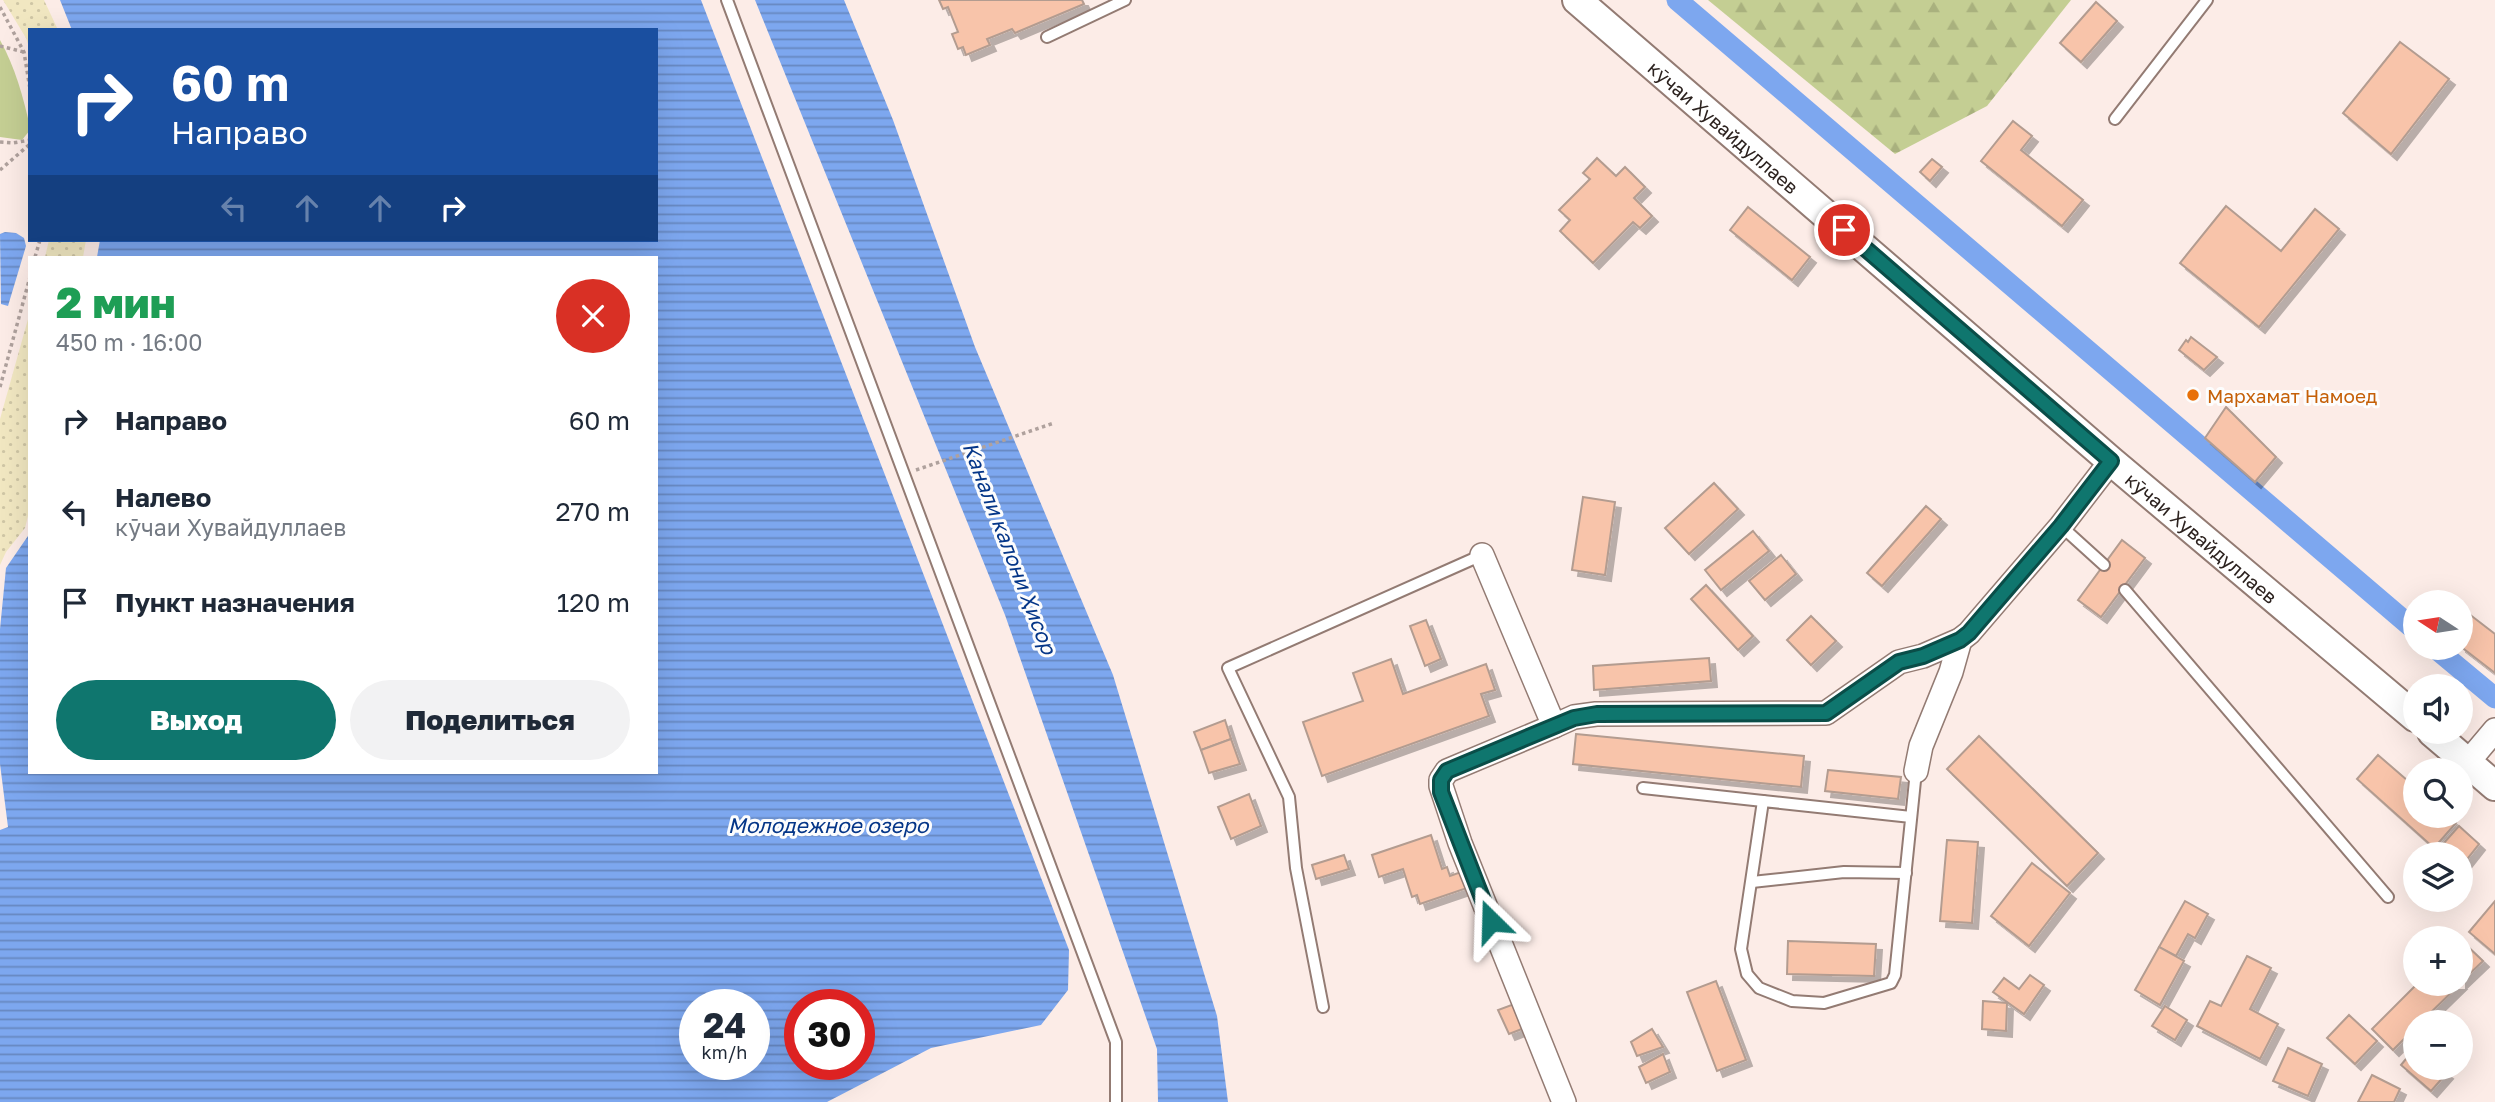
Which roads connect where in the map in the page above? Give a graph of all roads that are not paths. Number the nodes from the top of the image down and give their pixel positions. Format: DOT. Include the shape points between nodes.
graph roads {
  1 [pos="727,0"];
  2 [pos="1125,0"];
  3 [pos="1577,0"];
  4 [pos="2207,0"];
  5 [pos="1047,37"];
  6 [pos="2115,119"];
  7 [pos="2111,461"];
  8 [pos="2061,526"];
  9 [pos="1482,555"];
  10 [pos="2104,565"];
  11 [pos="2125,590"];
  12 [pos="1960,640"];
  13 [pos="2403,707"];
  14 [pos="1554,726"];
  15 [pos="2495,730"];
  16 [pos="2447,744"];
  17 [pos="2464,758"];
  18 [pos="2472,758"];
  19 [pos="2473,766"];
  20 [pos="1916,771"];
  21 [pos="2495,786"];
  22 [pos="1643,788"];
  23 [pos="1763,802"];
  24 [pos="1911,817"];
  25 [pos="1906,873"];
  26 [pos="1752,882"];
  27 [pos="2388,897"];
  28 [pos="1323,1007"];
  29 [pos="1116,1102"];
  30 [pos="1563,1102"];
  1 -- 29 [label="lane" via="1116,1042"];
  2 -- 5 [label="lane"];
  3 -- 7 [label="street, кӯчаи Хувайдуллаев"];
  4 -- 6 [label="lane"];
  7 -- 8 [label="street"];
  7 -- 13 [label="street, кӯчаи Хувайдуллаев"];
  8 -- 10 [label="lane"];
  8 -- 12 [label="street"];
  9 -- 14 [label="street"];
  9 -- 28 [label="lane" via="1228,668 1289,797 1297,879"];
  11 -- 27 [label="lane"];
  12 -- 14 [label="street" via="1899,662 1826,713 1597,714"];
  12 -- 20 [label="street"];
  14 -- 30 [label="street" via="1447,771 1441,786"];
  15 -- 18 [label="street"];
  16 -- 17 [label="street"];
  19 -- 21 [label="street"];
  20 -- 24 [label="lane"];
  22 -- 23 [label="lane"];
  23 -- 24 [label="lane"];
  23 -- 26 [label="lane"];
  24 -- 25 [label="lane"];
  25 -- 26 [label="lane" via="1844,872"];
  25 -- 26 [label="lane" via="1891,983 1824,1003 1792,1001 1759,988 1747,974 1741,949"];
}
